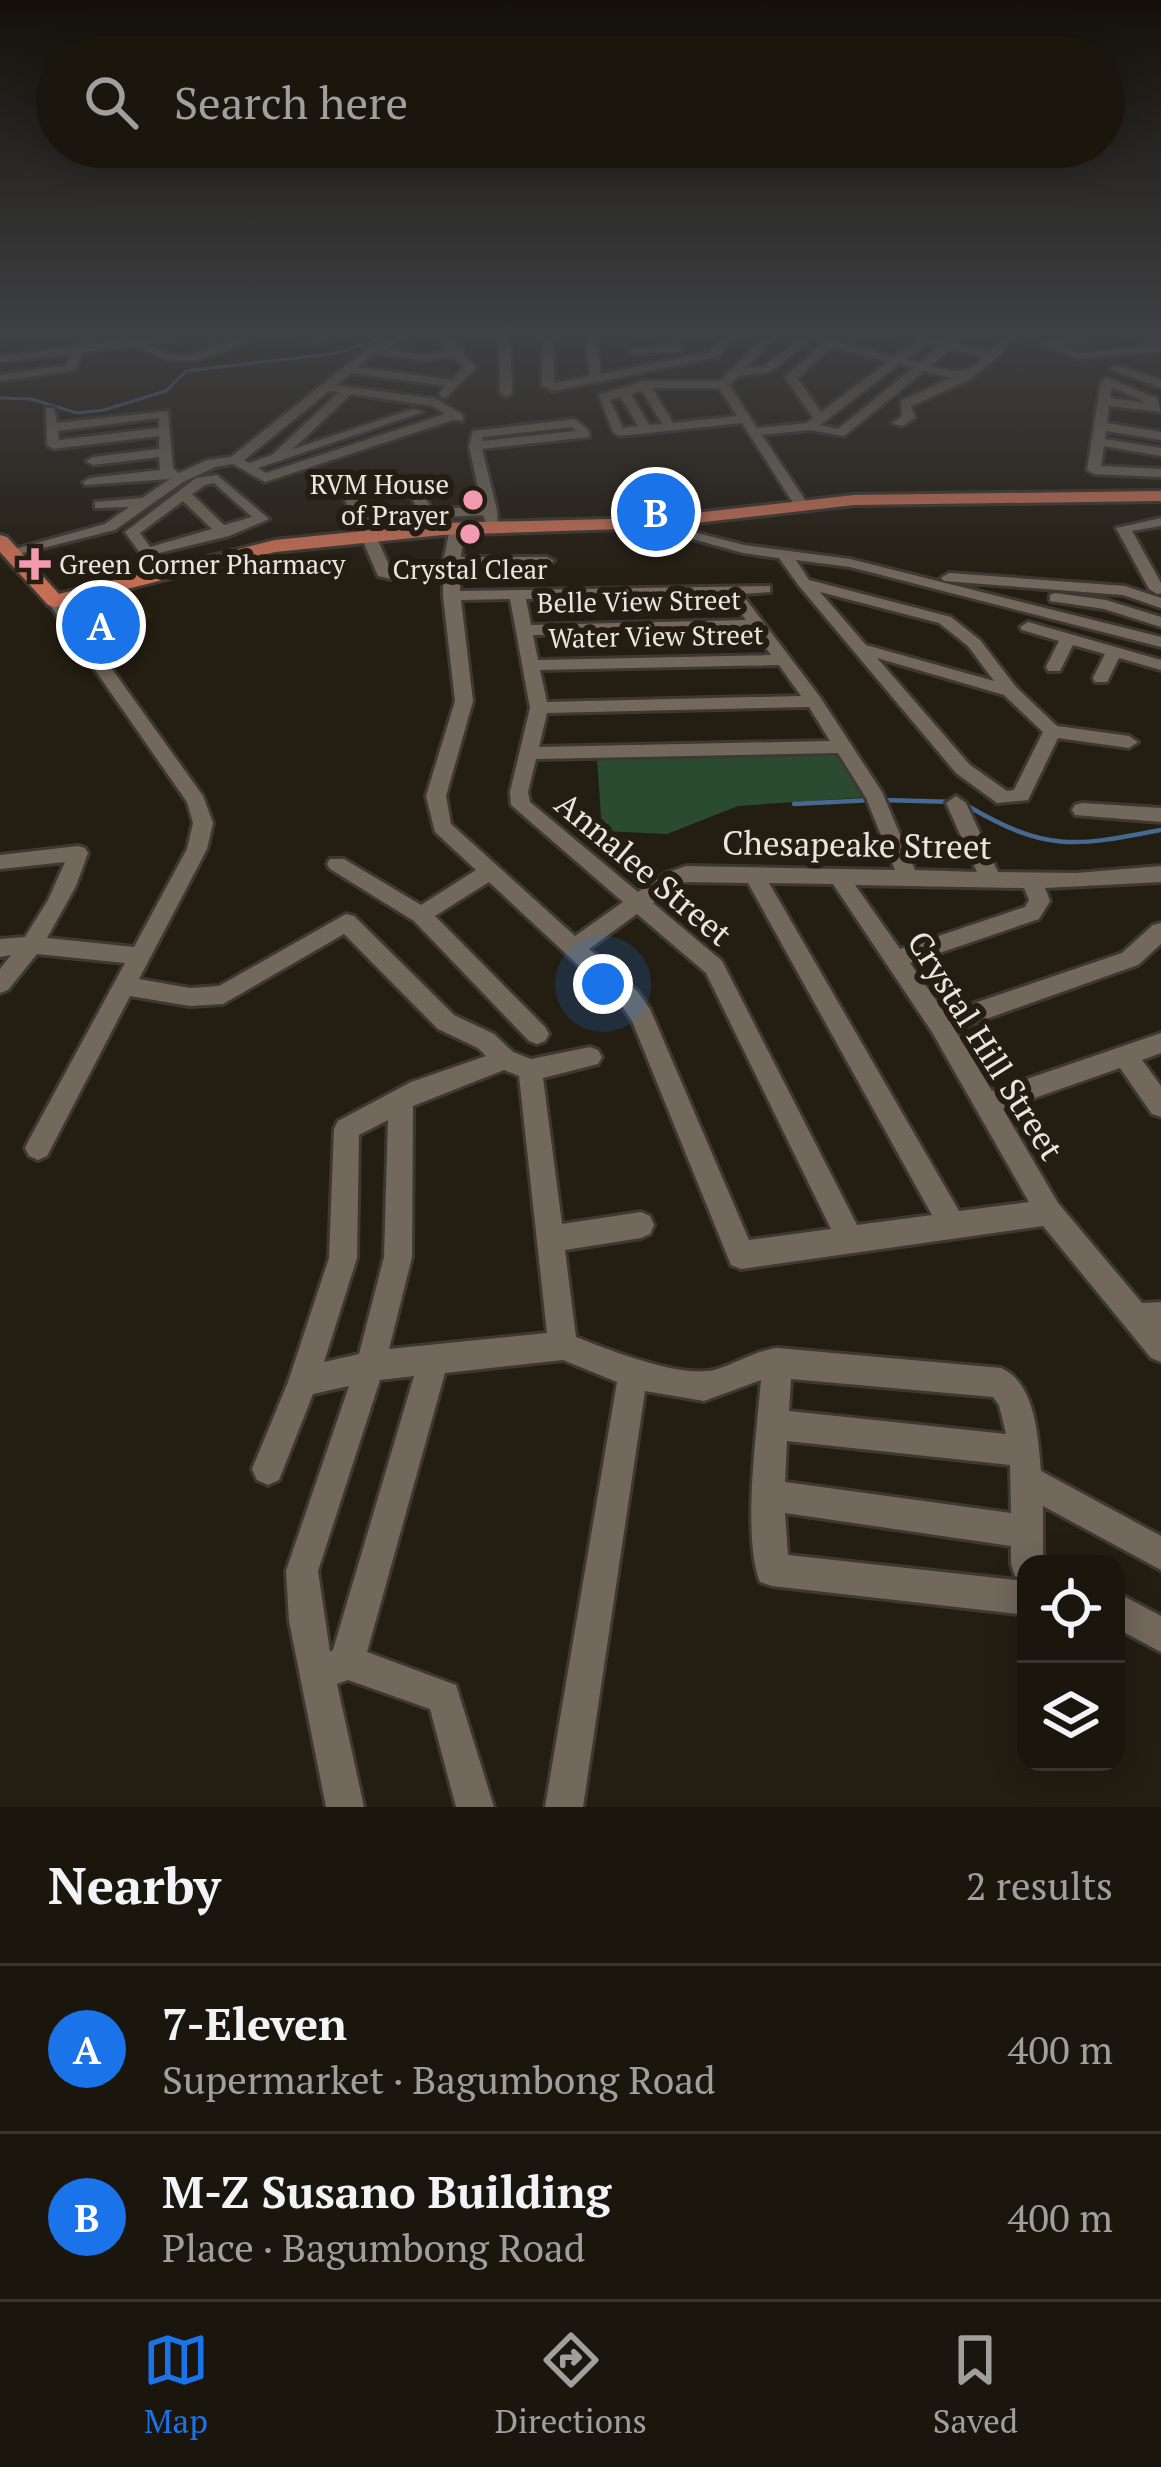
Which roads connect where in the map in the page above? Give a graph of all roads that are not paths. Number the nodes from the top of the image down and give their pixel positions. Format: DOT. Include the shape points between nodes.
graph roads {
  1 [pos="50,416"];
  2 [pos="114,416"];
  3 [pos="164,416"];
  4 [pos="295,416"];
  5 [pos="320,416"];
  6 [pos="351,416"];
  7 [pos="403,416"];
  8 [pos="451,416"];
  9 [pos="610,416"];
  10 [pos="638,416"];
  11 [pos="663,416"];
  12 [pos="693,416"];
  13 [pos="717,416"];
  14 [pos="744,416"];
  15 [pos="811,416"];
  16 [pos="824,416"];
  17 [pos="861,416"];
  18 [pos="908,416"];
  19 [pos="1102,416"];
  20 [pos="1110,416"];
  21 [pos="1101,420"];
  22 [pos="1161,421"];
  23 [pos="384,422"];
  24 [pos="720,422"];
  25 [pos="815,423"];
  26 [pos="898,423"];
  27 [pos="698,424"];
  28 [pos="748,426"];
  29 [pos="670,427"];
  30 [pos="51,428"];
  31 [pos="646,430"];
  32 [pos="165,431"];
  33 [pos="1161,436"];
  34 [pos="476,440"];
  35 [pos="166,452"];
  36 [pos="1161,452"];
  37 [pos="273,459"];
  38 [pos="93,461"];
  39 [pos="242,464"];
  40 [pos="1161,470"];
  41 [pos="344,481"];
  42 [pos="89,482"];
  43 [pos="176,482"];
  44 [pos="416,492"];
  45 [pos="1161,496"];
  46 [pos="100,505"];
  47 [pos="802,506"];
  48 [pos="150,508"];
  49 [pos="492,518"];
  50 [pos="1161,522"];
  51 [pos="651,523"];
  52 [pos="450,528"];
  53 [pos="224,533"];
  54 [pos="369,537"];
  55 [pos="186,543"];
  56 [pos="148,552"];
  57 [pos="783,553"];
  58 [pos="8,556"];
  59 [pos="450,557"];
  60 [pos="547,561"];
  61 [pos="162,574"];
  62 [pos="386,576"];
  63 [pos="907,578"];
  64 [pos="979,581"];
  65 [pos="804,583"];
  66 [pos="1156,585"];
  67 [pos="765,589"];
  68 [pos="730,590"];
  69 [pos="517,594"];
  70 [pos="452,596"];
  71 [pos="55,601"];
  72 [pos="1161,622"];
  73 [pos="756,625"];
  74 [pos="1028,627"];
  75 [pos="524,630"];
  76 [pos="1068,639"];
  77 [pos="1161,642"];
  78 [pos="864,649"];
  79 [pos="1114,652"];
  80 [pos="782,660"];
  81 [pos="1160,664"];
  82 [pos="531,665"];
  83 [pos="1054,667"];
  84 [pos="1101,678"];
  85 [pos="1150,688"];
  86 [pos="1010,691"];
  87 [pos="814,701"];
  88 [pos="539,708"];
  89 [pos="1052,730"];
  90 [pos="1129,742"];
  91 [pos="843,746"];
  92 [pos="529,753"];
  93 [pos="956,803"];
  94 [pos="1082,810"];
  95 [pos="1161,815"];
  96 [pos="0,862"];
  97 [pos="337,864"];
  98 [pos="491,870"];
  99 [pos="1161,874"];
  100 [pos="754,875"];
  101 [pos="839,877"];
  102 [pos="908,878"];
  103 [pos="991,879"];
  104 [pos="1031,880"];
  105 [pos="639,901"];
  106 [pos="421,915"];
  107 [pos="1161,931"];
  108 [pos="29,945"];
  109 [pos="0,948"];
  110 [pos="574,948"];
  111 [pos="138,956"];
  112 [pos="896,959"];
  113 [pos="0,984"];
  114 [pos="123,986"];
  115 [pos="940,1025"];
  116 [pos="538,1034"];
  117 [pos="1161,1043"];
  118 [pos="1125,1055"];
  119 [pos="590,1057"];
  120 [pos="518,1065"];
  121 [pos="401,1100"];
  122 [pos="989,1103"];
  123 [pos="1161,1106"];
  124 [pos="38,1148"];
  125 [pos="1049,1211"];
  126 [pos="641,1225"];
  127 [pos="952,1226"];
  128 [pos="550,1239"];
  129 [pos="850,1240"];
  130 [pos="1149,1317"];
  131 [pos="563,1346"];
  132 [pos="1161,1348"];
  133 [pos="433,1362"];
  134 [pos="777,1363"];
  135 [pos="370,1366"];
  136 [pos="633,1374"];
  137 [pos="303,1382"];
  138 [pos="773,1424"];
  139 [pos="1025,1466"];
  140 [pos="268,1469"];
  141 [pos="768,1495"];
  142 [pos="1161,1554"];
  143 [pos="1030,1555"];
  144 [pos="1017,1597"];
  145 [pos="1125,1615"];
  146 [pos="1161,1635"];
  147 [pos="333,1668"];
  148 [pos="345,1807"];
  149 [pos="475,1807"];
  150 [pos="564,1807"];
  1 -- 30 [label="street"];
  2 -- 30 [label="street"];
  3 -- 32 [label="street"];
  4 -- 39 [label="street"];
  5 -- 37 [label="street"];
  6 -- 23 [label="street"];
  7 -- 23 [label="street"];
  8 -- 39 [label="street" via="265,478"];
  9 -- 31 [label="street" via="616,430"];
  10 -- 31 [label="street"];
  11 -- 29 [label="street"];
  12 -- 27 [label="street"];
  13 -- 24 [label="street"];
  14 -- 28 [label="street"];
  15 -- 25 [label="street"];
  16 -- 25 [label="street"];
  17 -- 25 [label="street" via="840,433"];
  18 -- 26 [label="street"];
  19 -- 21 [label="street"];
  20 -- 21 [label="street"];
  21 -- 22 [label="street"];
  21 -- 33 [label="street"];
  21 -- 36 [label="street"];
  21 -- 40 [label="street" via="1095,464"];
  23 -- 37 [label="street"];
  24 -- 27 [label="street"];
  24 -- 28 [label="street"];
  25 -- 28 [label="street"];
  27 -- 29 [label="street"];
  28 -- 47 [label="street"];
  29 -- 31 [label="street"];
  30 -- 32 [label="street" via="59,446"];
  32 -- 35 [label="street"];
  34 -- 34 [label="street" via="537,442 585,434 571,423"];
  34 -- 49 [label="street"];
  35 -- 38 [label="street"];
  35 -- 43 [label="street"];
  37 -- 39 [label="street"];
  39 -- 43 [label="street" via="212,463"];
  41 -- 54 [label="street"];
  42 -- 43 [label="street"];
  43 -- 48 [label="street"];
  43 -- 53 [label="street"];
  43 -- 53 [label="street" via="217,479 262,519"];
  44 -- 49 [label="street" via="427,514"];
  45 -- 47 [label="main road"];
  46 -- 48 [label="street"];
  47 -- 51 [label="main road"];
  48 -- 55 [label="street"];
  48 -- 56 [label="street" via="132,532"];
  48 -- 58 [label="street"];
  49 -- 51 [label="main road"];
  49 -- 52 [label="main road"];
  50 -- 66 [label="street" via="1123,528"];
  51 -- 57 [label="street"];
  52 -- 54 [label="main road"];
  52 -- 59 [label="street" via="442,546"];
  53 -- 55 [label="street"];
  54 -- 61 [label="main road" via="275,547"];
  54 -- 62 [label="street"];
  55 -- 56 [label="street"];
  56 -- 61 [label="street"];
  57 -- 63 [label="street"];
  57 -- 65 [label="street"];
  58 -- 71 [label="main road"];
  59 -- 60 [label="street"];
  59 -- 70 [label="street"];
  61 -- 71 [label="main road"];
  63 -- 64 [label="street"];
  63 -- 77 [label="street"];
  64 -- 66 [label="street" via="1125,591"];
  64 -- 72 [label="street"];
  65 -- 78 [label="street"];
  65 -- 86 [label="street" via="945,620"];
  67 -- 68 [label="street"];
  68 -- 69 [label="street"];
  68 -- 73 [label="street"];
  69 -- 70 [label="street"];
  69 -- 75 [label="street, Annalee Street"];
  70 -- 98 [label="street" via="464,701 437,814"];
  71 -- 111 [label="street" via="201,812 197,849"];
  73 -- 75 [label="street, Belle View Street"];
  73 -- 80 [label="street"];
  74 -- 76 [label="street"];
  75 -- 82 [label="street, Annalee Street"];
  76 -- 79 [label="street"];
  76 -- 83 [label="street"];
  78 -- 86 [label="street"];
  78 -- 89 [label="street" via="963,769 1004,798 1022,795"];
  79 -- 81 [label="street"];
  79 -- 84 [label="street"];
  80 -- 82 [label="street, Water View Street"];
  80 -- 87 [label="street"];
  81 -- 85 [label="street"];
  82 -- 88 [label="street, Annalee Street"];
  86 -- 89 [label="street"];
  87 -- 88 [label="street"];
  87 -- 91 [label="street"];
  88 -- 92 [label="street, Annalee Street"];
  89 -- 90 [label="street"];
  91 -- 92 [label="street"];
  91 -- 102 [label="street"];
  92 -- 105 [label="street, Annalee Street" via="521,805"];
  93 -- 103 [label="street"];
  94 -- 95 [label="street"];
  96 -- 108 [label="street" via="78,853"];
  97 -- 106 [label="street"];
  98 -- 106 [label="street"];
  98 -- 110 [label="street"];
  99 -- 104 [label="street, Chesapeake Street"];
  100 -- 101 [label="street, Chesapeake Street"];
  100 -- 105 [label="street, Chesapeake Street" via="686,874"];
  100 -- 127 [label="street"];
  101 -- 102 [label="street, Chesapeake Street"];
  101 -- 112 [label="street, Crystal Hill Street"];
  102 -- 103 [label="street, Chesapeake Street"];
  103 -- 104 [label="street, Chesapeake Street"];
  104 -- 112 [label="street" via="1040,901 1032,913"];
  105 -- 110 [label="street, Chesapeake Street"];
  105 -- 129 [label="street, Annalee Street" via="714,967"];
  106 -- 116 [label="street"];
  107 -- 115 [label="street" via="1130,959"];
  108 -- 109 [label="street"];
  108 -- 111 [label="street"];
  108 -- 113 [label="street"];
  110 -- 129 [label="street" via="642,1016 741,1255"];
  111 -- 114 [label="street"];
  112 -- 115 [label="street, Crystal Hill Street"];
  114 -- 120 [label="street" via="190,998 223,994 346,922 446,1022"];
  114 -- 124 [label="street"];
  115 -- 122 [label="street, Crystal Hill Street"];
  117 -- 118 [label="street"];
  118 -- 122 [label="street"];
  118 -- 123 [label="street"];
  119 -- 120 [label="street"];
  120 -- 121 [label="street"];
  120 -- 128 [label="street"];
  121 -- 135 [label="street" via="401,1238"];
  121 -- 137 [label="street" via="347,1129 343,1258"];
  122 -- 125 [label="street, Crystal Hill Street"];
  125 -- 127 [label="street"];
  125 -- 130 [label="street, Crystal Hill Street"];
  126 -- 128 [label="street"];
  127 -- 129 [label="street"];
  128 -- 131 [label="street"];
  130 -- 132 [label="street, Crystal Hill Street"];
  131 -- 133 [label="street"];
  131 -- 136 [label="street"];
  133 -- 135 [label="street"];
  133 -- 147 [label="street"];
  134 -- 136 [label="street" via="744,1367 716,1385"];
  134 -- 138 [label="street"];
  134 -- 139 [label="street" via="1001,1383 1012,1393"];
  135 -- 137 [label="street"];
  135 -- 147 [label="street" via="305,1550 302,1595"];
  136 -- 150 [label="street"];
  137 -- 140 [label="street"];
  138 -- 139 [label="street"];
  138 -- 141 [label="street"];
  139 -- 142 [label="street"];
  139 -- 143 [label="street"];
  141 -- 143 [label="street"];
  141 -- 144 [label="street" via="777,1574"];
  145 -- 146 [label="street"];
  147 -- 148 [label="street"];
  147 -- 149 [label="street" via="444,1696"];
}
